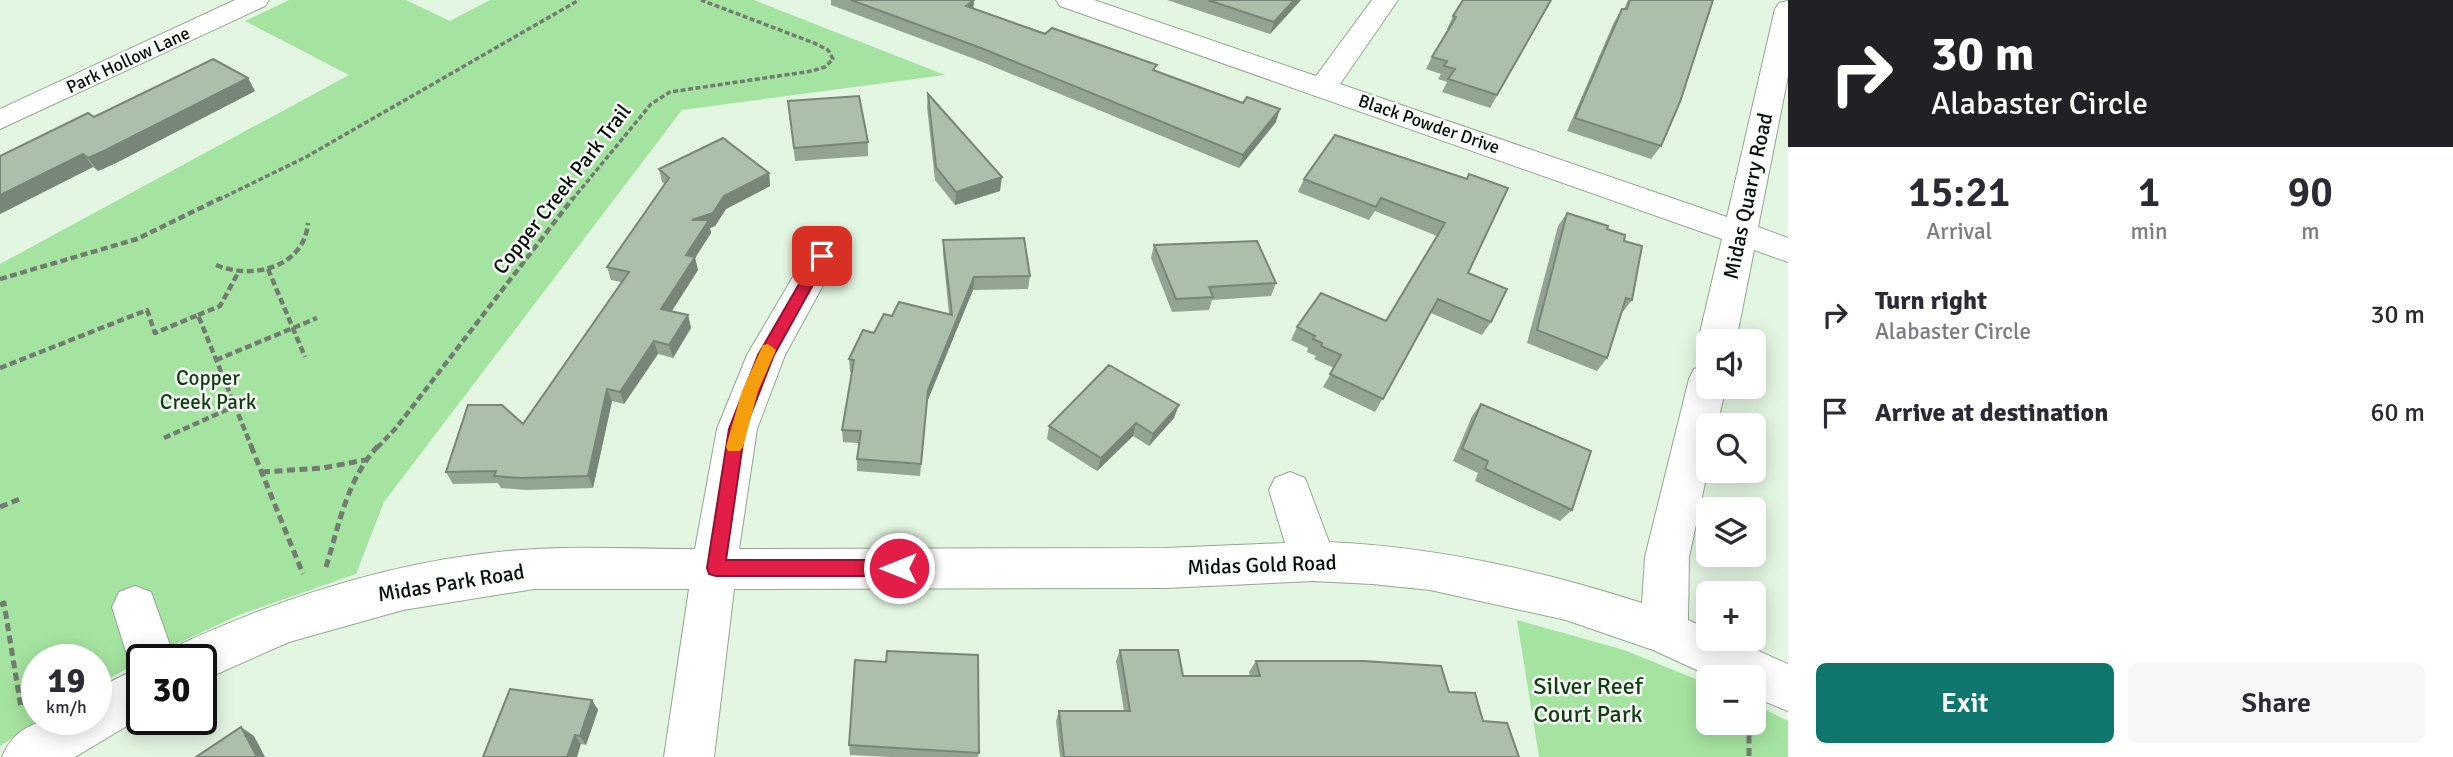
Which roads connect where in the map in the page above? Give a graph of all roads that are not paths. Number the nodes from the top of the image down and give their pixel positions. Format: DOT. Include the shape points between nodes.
graph roads {
  1 [pos="256,0"];
  2 [pos="1069,0"];
  3 [pos="1385,0"];
  4 [pos="1788,9"];
  5 [pos="1784,42"];
  6 [pos="1323,87"];
  7 [pos="0,120"];
  8 [pos="1741,234"];
  9 [pos="1788,250"];
  10 [pos="822,256"];
  11 [pos="1720,329"];
  12 [pos="1703,399"];
  13 [pos="1290,490"];
  14 [pos="1313,561"];
  15 [pos="716,568"];
  16 [pos="135,607"];
  17 [pos="1664,632"];
  18 [pos="146,644"];
  19 [pos="217,650"];
  20 [pos="1788,688"];
  21 [pos="690,757"];
  1 -- 7 [label="street, Park Hollow Lane"];
  2 -- 6 [label="street, Black Powder Drive"];
  3 -- 6 [label="street"];
  4 -- 5 [label="street, Midas Quarry Road"];
  5 -- 8 [label="street, Midas Quarry Road"];
  6 -- 8 [label="street, Black Powder Drive"];
  8 -- 9 [label="street, Black Powder Drive"];
  8 -- 11 [label="street, Midas Quarry Road"];
  10 -- 15 [label="street" via="766,355 737,429"];
  12 -- 17 [label="street" via="1667,557"];
  13 -- 14 [label="street"];
  14 -- 15 [label="street, Midas Gold Road" via="1166,568"];
  14 -- 17 [label="street, Midas Gold Road" via="1430,570 1566,599"];
  15 -- 19 [label="street, Midas Park Road" via="534,569 447,580 317,608"];
  15 -- 21 [label="street"];
  16 -- 18 [label="street"];
  17 -- 20 [label="street, Midas Gold Road"];
}
